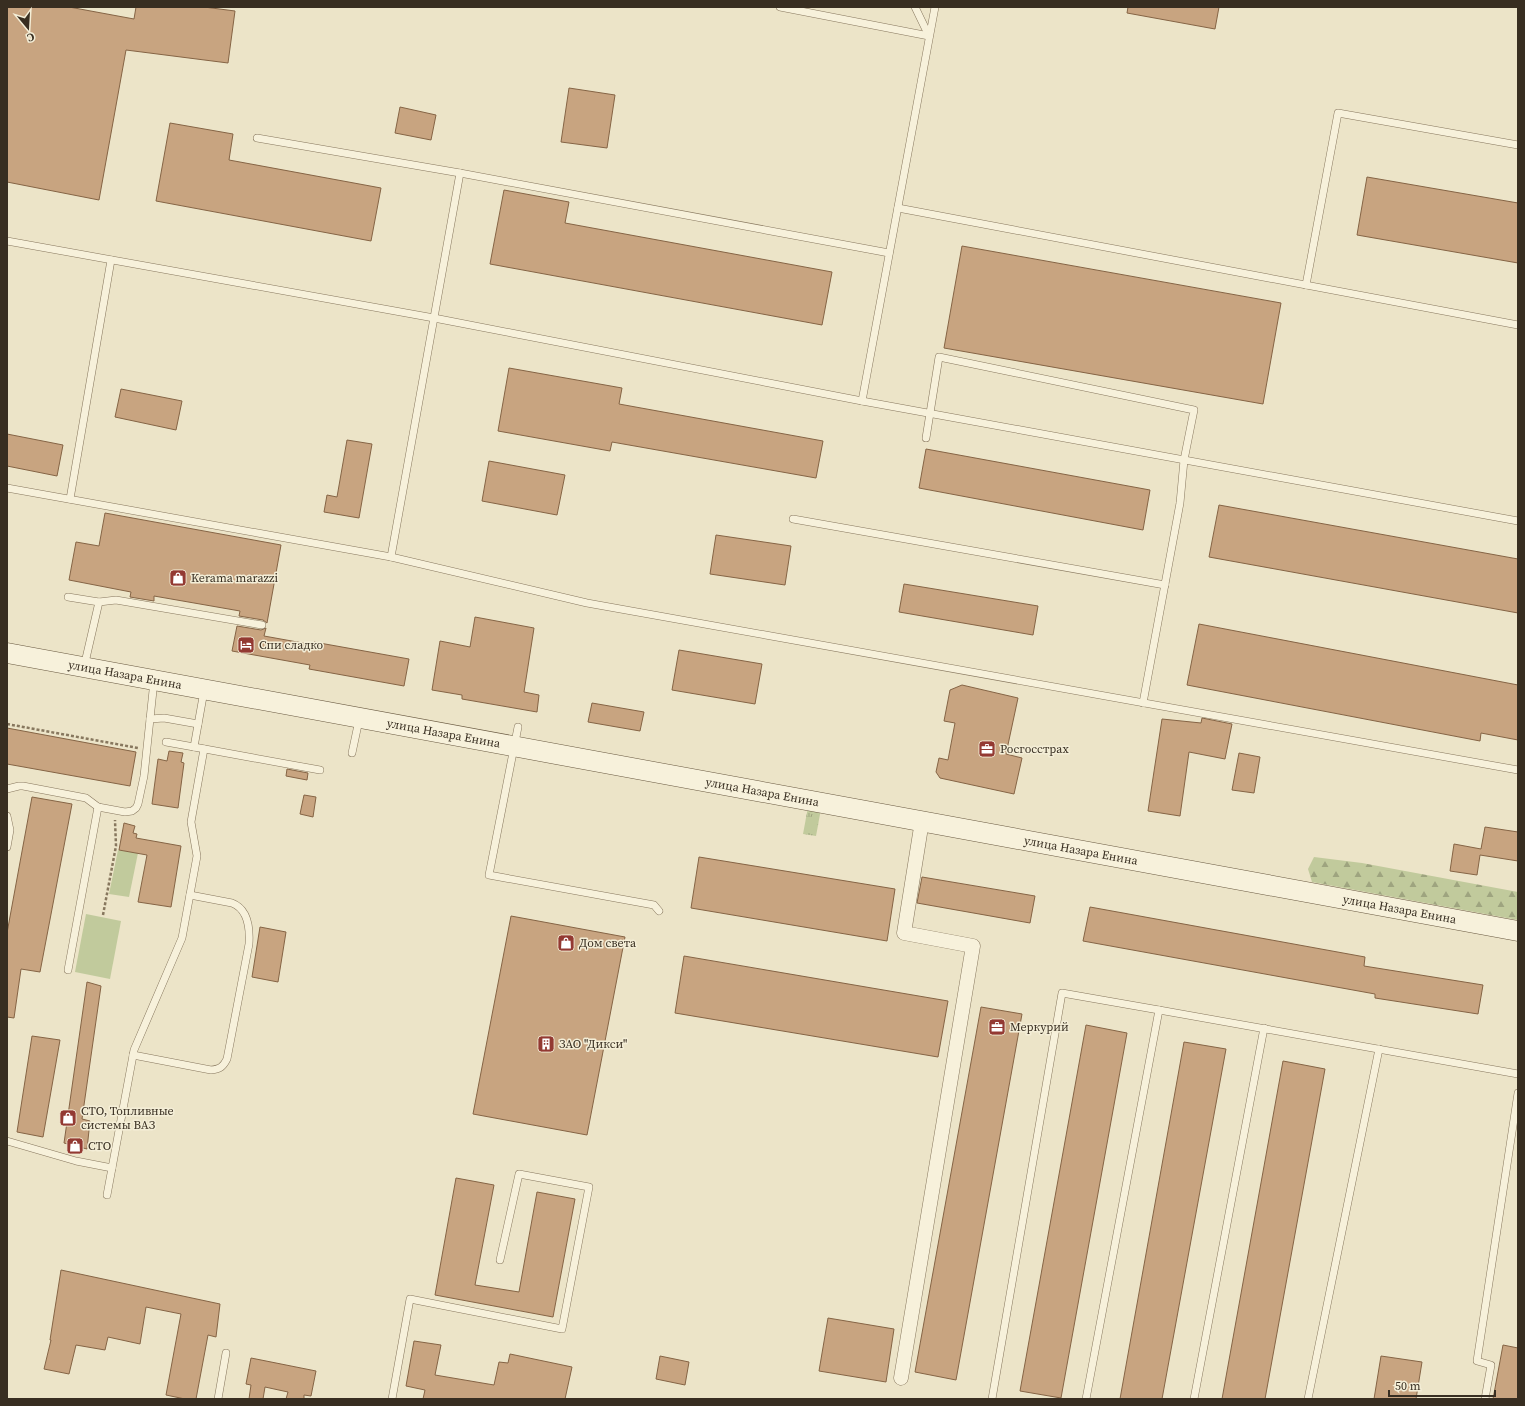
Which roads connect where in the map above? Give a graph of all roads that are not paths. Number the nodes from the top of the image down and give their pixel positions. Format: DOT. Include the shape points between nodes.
graph roads {
  1 [pos="780,7"];
  2 [pos="915,7"];
  3 [pos="935,7"];
  4 [pos="930,36"];
  5 [pos="257,138"];
  6 [pos="1518,145"];
  7 [pos="460,172"];
  8 [pos="898,208"];
  9 [pos="7,241"];
  10 [pos="889,253"];
  11 [pos="111,260"];
  12 [pos="1306,285"];
  13 [pos="434,318"];
  14 [pos="1518,325"];
  15 [pos="862,401"];
  16 [pos="930,413"];
  17 [pos="926,438"];
  18 [pos="1184,460"];
  19 [pos="7,488"];
  20 [pos="70,499"];
  21 [pos="793,519"];
  22 [pos="1518,521"];
  23 [pos="391,557"];
  24 [pos="1165,585"];
  25 [pos="68,597"];
  26 [pos="99,602"];
  27 [pos="262,625"];
  28 [pos="7,653"];
  29 [pos="84,667"];
  30 [pos="154,680"];
  31 [pos="205,689"];
  32 [pos="1143,703"];
  33 [pos="359,718"];
  34 [pos="150,719"];
  35 [pos="198,724"];
  36 [pos="516,737"];
  37 [pos="166,742"];
  38 [pos="194,747"];
  39 [pos="204,749"];
  40 [pos="352,753"];
  41 [pos="320,770"];
  42 [pos="1518,770"];
  43 [pos="7,789"];
  44 [pos="98,807"];
  45 [pos="7,816"];
  46 [pos="922,821"];
  47 [pos="7,847"];
  48 [pos="190,895"];
  49 [pos="659,911"];
  50 [pos="1518,931"];
  51 [pos="68,970"];
  52 [pos="1159,1010"];
  53 [pos="1264,1028"];
  54 [pos="1379,1049"];
  55 [pos="133,1055"];
  56 [pos="1518,1074"];
  57 [pos="1518,1093"];
  58 [pos="7,1141"];
  59 [pos="112,1168"];
  60 [pos="107,1195"];
  61 [pos="500,1260"];
  62 [pos="226,1353"];
  63 [pos="901,1378"];
  64 [pos="218,1399"];
  65 [pos="392,1399"];
  66 [pos="992,1399"];
  67 [pos="1086,1399"];
  68 [pos="1194,1399"];
  69 [pos="1308,1399"];
  70 [pos="1485,1399"];
  1 -- 4 [label="lane"];
  2 -- 4 [label="lane"];
  3 -- 4 [label="lane"];
  4 -- 8 [label="lane"];
  5 -- 7 [label="lane"];
  6 -- 12 [label="lane" via="1338,112"];
  7 -- 10 [label="lane"];
  7 -- 13 [label="lane"];
  8 -- 10 [label="lane"];
  8 -- 12 [label="lane"];
  9 -- 11 [label="lane"];
  10 -- 15 [label="lane"];
  11 -- 13 [label="lane"];
  11 -- 20 [label="lane"];
  12 -- 14 [label="lane"];
  13 -- 15 [label="lane"];
  13 -- 23 [label="lane"];
  15 -- 16 [label="lane"];
  16 -- 17 [label="lane"];
  16 -- 18 [label="lane"];
  16 -- 18 [label="lane" via="939,357 1194,410"];
  18 -- 22 [label="lane"];
  18 -- 24 [label="lane" via="1180,503"];
  19 -- 20 [label="lane"];
  20 -- 23 [label="lane"];
  21 -- 24 [label="lane"];
  23 -- 32 [label="lane" via="587,603"];
  24 -- 32 [label="lane"];
  25 -- 26 [label="lane"];
  26 -- 27 [label="lane" via="116,600"];
  26 -- 29 [label="lane"];
  28 -- 29 [label="main road, улица Назара Енина"];
  29 -- 30 [label="main road, улица Назара Енина"];
  30 -- 31 [label="main road, улица Назара Енина"];
  30 -- 34 [label="lane"];
  31 -- 33 [label="main road, улица Назара Енина"];
  31 -- 35 [label="lane"];
  32 -- 42 [label="lane"];
  33 -- 36 [label="main road, улица Назара Енина"];
  33 -- 40 [label="lane"];
  34 -- 35 [label="lane" via="164,718"];
  34 -- 44 [label="lane" via="144,776 136,808 125,812"];
  35 -- 38 [label="lane"];
  36 -- 46 [label="main road, улица Назара Енина"];
  36 -- 49 [label="lane" via="488,875 654,905"];
  37 -- 38 [label="lane"];
  38 -- 39 [label="lane"];
  39 -- 41 [label="lane"];
  39 -- 48 [label="lane" via="191,822 198,856"];
  43 -- 44 [label="lane" via="19,786 86,798"];
  44 -- 51 [label="lane"];
  45 -- 47 [label="lane" via="10,830"];
  46 -- 50 [label="main road, улица Назара Енина"];
  46 -- 63 [label="street" via="904,933 973,946"];
  48 -- 55 [label="lane" via="182,938"];
  48 -- 55 [label="lane" via="238,905 245,914 249,944 227,1059 224,1066 211,1070"];
  52 -- 53 [label="lane"];
  52 -- 66 [label="lane" via="1062,993"];
  52 -- 67 [label="lane"];
  53 -- 54 [label="lane"];
  53 -- 68 [label="lane"];
  54 -- 56 [label="lane"];
  54 -- 69 [label="lane"];
  55 -- 59 [label="lane"];
  57 -- 70 [label="lane" via="1477,1361 1491,1365"];
  58 -- 59 [label="lane" via="76,1161"];
  59 -- 60 [label="lane"];
  61 -- 65 [label="lane" via="519,1174 589,1188 562,1329 410,1299"];
  62 -- 64 [label="lane"];
}
